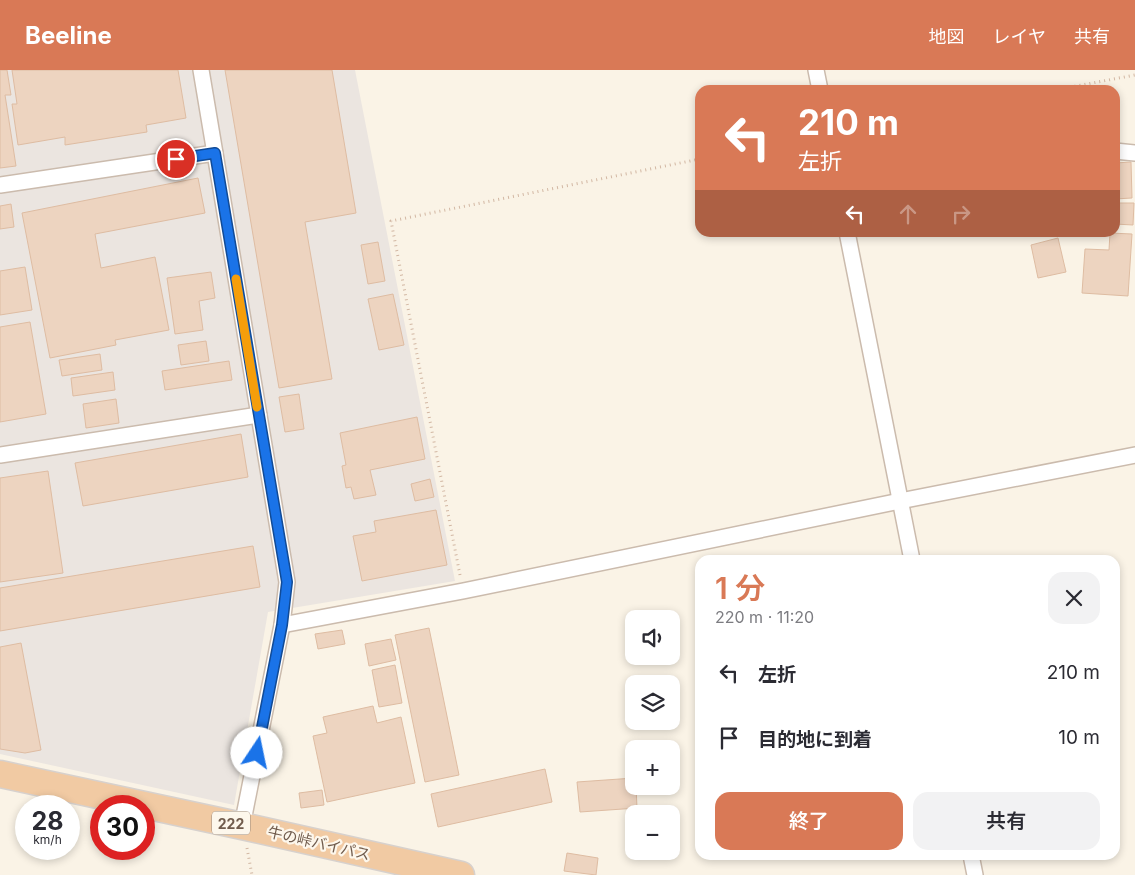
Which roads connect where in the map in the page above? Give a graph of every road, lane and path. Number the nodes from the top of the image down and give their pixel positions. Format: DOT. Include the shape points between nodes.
graph roads {
  1 [pos="201,70"];
  2 [pos="816,70"];
  3 [pos="1135,74"];
  4 [pos="819,85"];
  5 [pos="1080,85"];
  6 [pos="1120,152"];
  7 [pos="215,153"];
  8 [pos="1135,153"];
  9 [pos="695,160"];
  10 [pos="0,186"];
  11 [pos="848,237"];
  12 [pos="259,415"];
  13 [pos="0,455"];
  14 [pos="1135,455"];
  15 [pos="900,501"];
  16 [pos="911,555"];
  17 [pos="463,591"];
  18 [pos="282,625"];
  19 [pos="0,774"];
  20 [pos="242,826"];
  21 [pos="972,860"];
  22 [pos="461,875"];
  23 [pos="975,875"];
  1 -- 7 [label="street"];
  2 -- 4 [label="street"];
  3 -- 5 [label="path"];
  6 -- 8 [label="street"];
  7 -- 10 [label="street"];
  7 -- 12 [label="street"];
  9 -- 17 [label="path" via="391,220"];
  11 -- 15 [label="street"];
  12 -- 13 [label="street"];
  12 -- 18 [label="street" via="287,582"];
  14 -- 15 [label="street"];
  15 -- 16 [label="street"];
  15 -- 17 [label="street"];
  17 -- 18 [label="street"];
  18 -- 20 [label="street"];
  19 -- 20 [label="highway, 牛の峠バイパス / 222"];
  20 -- 22 [label="highway, 牛の峠バイパス / 222"];
  21 -- 23 [label="street"];
}
